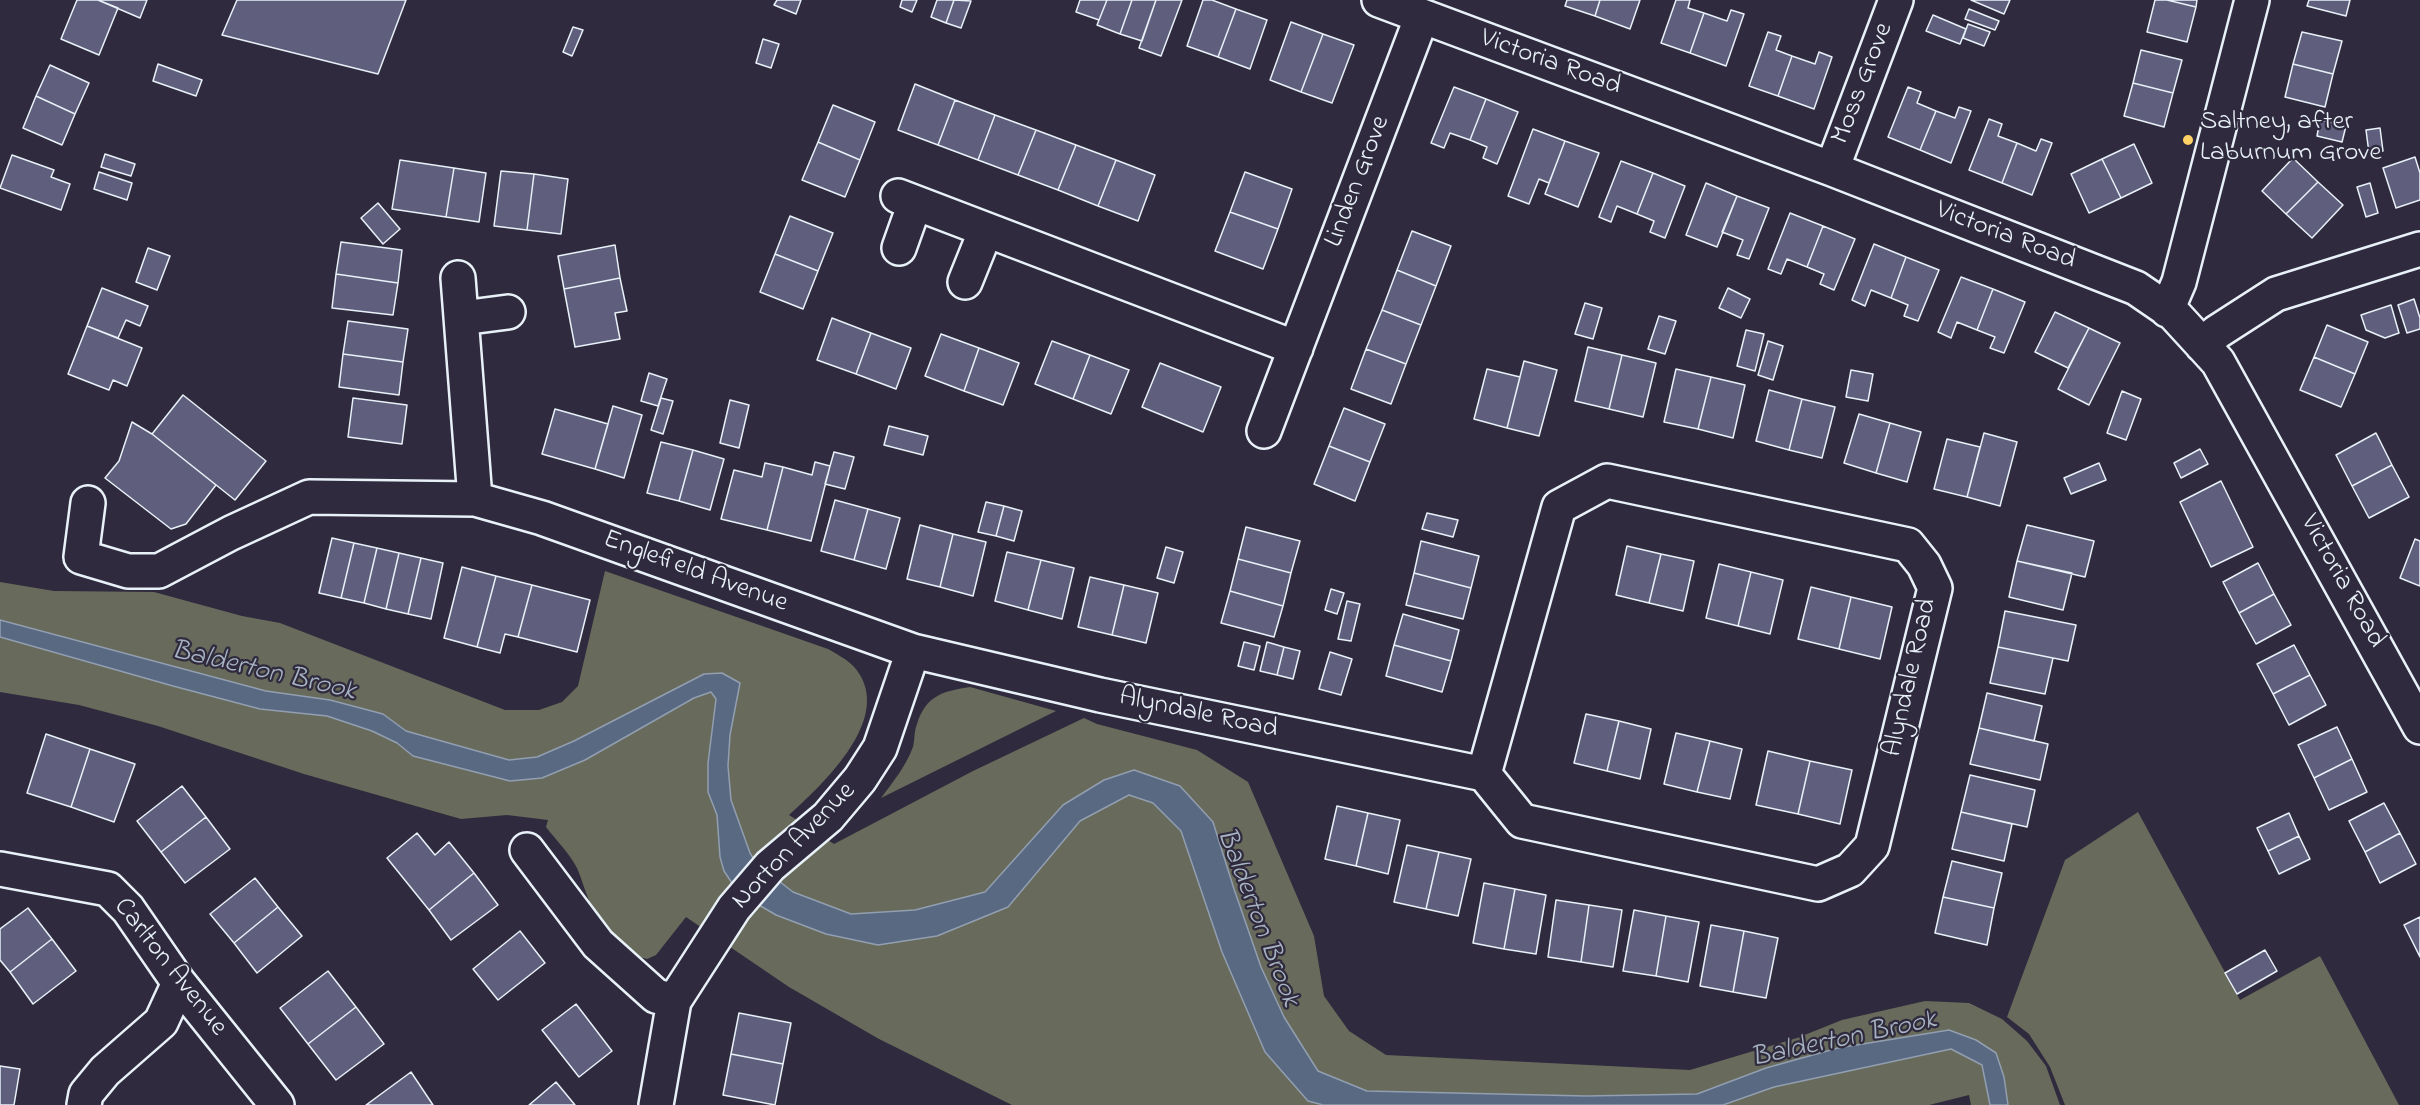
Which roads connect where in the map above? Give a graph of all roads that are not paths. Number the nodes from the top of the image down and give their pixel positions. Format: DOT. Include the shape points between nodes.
graph roads {
  1 [pos="1379,0"];
  2 [pos="1896,0"];
  3 [pos="2252,0"];
  4 [pos="1417,10"];
  5 [pos="1832,169"];
  6 [pos="986,230"];
  7 [pos="899,248"];
  8 [pos="2420,249"];
  9 [pos="458,278"];
  10 [pos="965,282"];
  11 [pos="2167,310"];
  12 [pos="508,312"];
  13 [pos="462,318"];
  14 [pos="2202,345"];
  15 [pos="1296,348"];
  16 [pos="1264,431"];
  17 [pos="475,499"];
  18 [pos="88,503"];
  19 [pos="913,651"];
  20 [pos="2410,686"];
  21 [pos="2420,727"];
  22 [pos="1484,774"];
  23 [pos="527,850"];
  24 [pos="0,869"];
  25 [pos="179,983"];
  26 [pos="674,1001"];
  27 [pos="84,1105"];
  28 [pos="277,1105"];
  29 [pos="656,1105"];
  1 -- 4 [label="street, Victoria Road"];
  2 -- 5 [label="street, Moss Grove"];
  3 -- 11 [label="street" via="2179,282"];
  4 -- 5 [label="street, Victoria Road"];
  4 -- 15 [label="street, Linden Grove"];
  5 -- 11 [label="street, Victoria Road" via="2136,288"];
  6 -- 7 [label="street" via="907,199"];
  6 -- 10 [label="street"];
  6 -- 15 [label="street"];
  8 -- 14 [label="street" via="2276,294"];
  9 -- 13 [label="street"];
  11 -- 14 [label="street, Victoria Road"];
  12 -- 13 [label="street"];
  13 -- 17 [label="street"];
  14 -- 20 [label="street, Victoria Road" via="2218,362"];
  15 -- 16 [label="street, Linden Grove"];
  17 -- 18 [label="street, Englefield Avenue" via="309,497 159,571 129,571 81,557"];
  17 -- 19 [label="street, Englefield Avenue" via="542,518"];
  19 -- 22 [label="street, Alyndale Road" via="1100,695"];
  19 -- 26 [label="street, Norton Avenue" via="880,748 860,779 821,823 770,866 734,908"];
  20 -- 21 [label="street, Victoria Road"];
  22 -- 22 [label="street, Alyndale Road" via="1559,507 1607,481 1908,545 1935,588 1872,846 1850,870 1818,884 1522,821"];
  23 -- 26 [label="street" via="598,944 656,996"];
  24 -- 25 [label="street, Carlton Avenue" via="108,889 128,909"];
  25 -- 27 [label="street" via="161,1022 105,1071 86,1094"];
  25 -- 28 [label="street, Carlton Avenue"];
  26 -- 29 [label="street, Norton Avenue"];
}
